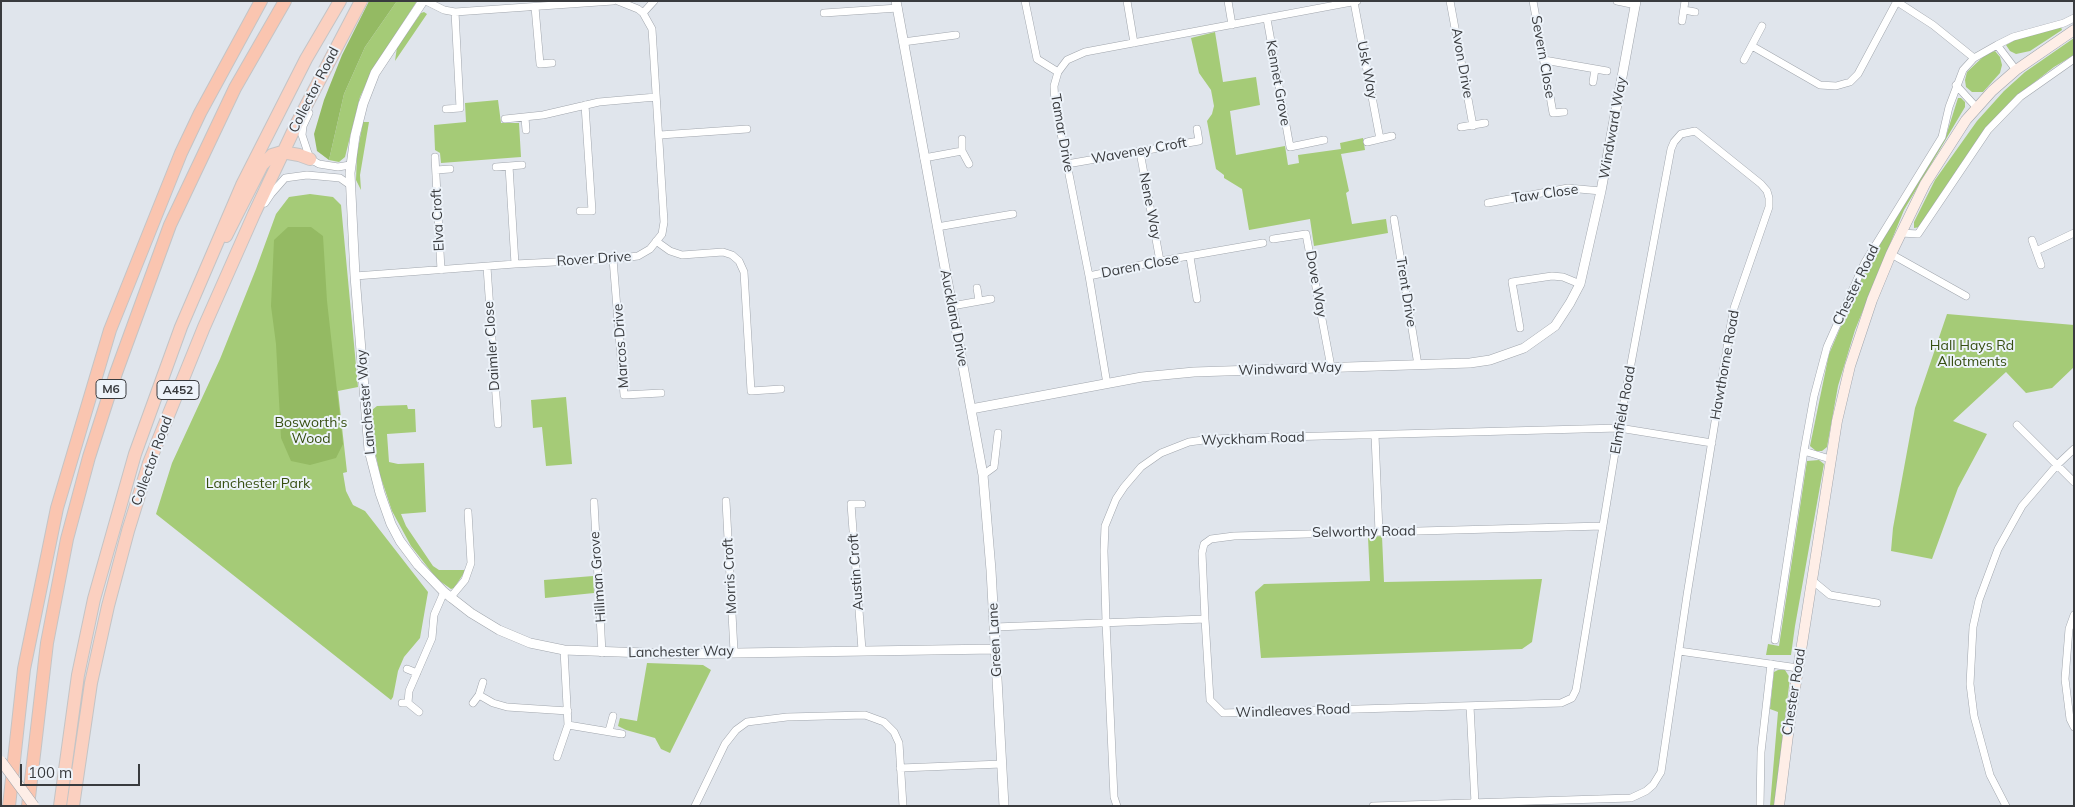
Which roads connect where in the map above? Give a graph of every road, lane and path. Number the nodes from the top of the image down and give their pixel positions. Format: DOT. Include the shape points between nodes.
graph roads {
  1 [pos="262,1"];
  2 [pos="285,1"];
  3 [pos="340,1"];
  4 [pos="361,1"];
  5 [pos="424,1"];
  6 [pos="613,1"];
  7 [pos="618,1"];
  8 [pos="654,1"];
  9 [pos="1025,1"];
  10 [pos="1127,1"];
  11 [pos="1228,1"];
  12 [pos="1450,1"];
  13 [pos="1533,1"];
  14 [pos="1617,1"];
  15 [pos="1685,1"];
  16 [pos="1356,2"];
  17 [pos="1897,2"];
  18 [pos="1636,3"];
  19 [pos="897,4"];
  20 [pos="1320,4"];
  21 [pos="535,7"];
  22 [pos="1684,10"];
  23 [pos="455,12"];
  24 [pos="1695,12"];
  25 [pos="643,13"];
  26 [pos="824,13"];
  27 [pos="353,15"];
  28 [pos="2074,18"];
  29 [pos="1267,19"];
  30 [pos="1682,21"];
  31 [pos="1232,25"];
  32 [pos="1762,26"];
  33 [pos="2074,30"];
  34 [pos="956,34"];
  35 [pos="903,42"];
  36 [pos="1134,43"];
  37 [pos="1996,44"];
  38 [pos="1752,46"];
  39 [pos="1974,58"];
  40 [pos="2074,59"];
  41 [pos="1544,60"];
  42 [pos="1744,60"];
  43 [pos="552,63"];
  44 [pos="1595,69"];
  45 [pos="2016,70"];
  46 [pos="1607,71"];
  47 [pos="1058,72"];
  48 [pos="1593,82"];
  49 [pos="1956,85"];
  50 [pos="656,97"];
  51 [pos="585,105"];
  52 [pos="1977,108"];
  53 [pos="446,109"];
  54 [pos="1564,112"];
  55 [pos="525,118"];
  56 [pos="505,119"];
  57 [pos="1485,123"];
  58 [pos="1473,126"];
  59 [pos="1461,127"];
  60 [pos="747,129"];
  61 [pos="1197,129"];
  62 [pos="526,130"];
  63 [pos="1682,134"];
  64 [pos="660,136"];
  65 [pos="1392,136"];
  66 [pos="962,139"];
  67 [pos="1380,139"];
  68 [pos="1324,140"];
  69 [pos="1367,142"];
  70 [pos="962,150"];
  71 [pos="282,152"];
  72 [pos="1140,152"];
  73 [pos="435,158"];
  74 [pos="924,158"];
  75 [pos="310,159"];
  76 [pos="969,164"];
  77 [pos="1067,164"];
  78 [pos="522,165"];
  79 [pos="350,166"];
  80 [pos="496,166"];
  81 [pos="509,166"];
  82 [pos="450,169"];
  83 [pos="436,170"];
  84 [pos="350,185"];
  85 [pos="1602,191"];
  86 [pos="1488,203"];
  87 [pos="580,211"];
  88 [pos="1013,214"];
  89 [pos="1394,219"];
  90 [pos="937,227"];
  91 [pos="1901,233"];
  92 [pos="2074,233"];
  93 [pos="1273,239"];
  94 [pos="2032,240"];
  95 [pos="656,242"];
  96 [pos="1264,244"];
  97 [pos="2036,251"];
  98 [pos="1891,254"];
  99 [pos="1190,257"];
  100 [pos="613,259"];
  101 [pos="1160,261"];
  102 [pos="515,264"];
  103 [pos="2041,265"];
  104 [pos="486,267"];
  105 [pos="441,270"];
  106 [pos="355,276"];
  107 [pos="1089,276"];
  108 [pos="200,279"];
  109 [pos="1580,284"];
  110 [pos="977,288"];
  111 [pos="1966,296"];
  112 [pos="991,299"];
  113 [pos="1197,299"];
  114 [pos="979,301"];
  115 [pos="952,306"];
  116 [pos="1520,328"];
  117 [pos="1418,365"];
  118 [pos="1331,367"];
  119 [pos="1107,384"];
  120 [pos="781,389"];
  121 [pos="661,392"];
  122 [pos="971,409"];
  123 [pos="498,424"];
  124 [pos="2017,424"];
  125 [pos="1619,428"];
  126 [pos="998,433"];
  127 [pos="1375,435"];
  128 [pos="1712,443"];
  129 [pos="2074,449"];
  130 [pos="1804,451"];
  131 [pos="1830,459"];
  132 [pos="150,463"];
  133 [pos="2057,465"];
  134 [pos="983,475"];
  135 [pos="2074,482"];
  136 [pos="726,501"];
  137 [pos="594,502"];
  138 [pos="862,504"];
  139 [pos="468,512"];
  140 [pos="1603,526"];
  141 [pos="1379,532"];
  142 [pos="1813,581"];
  143 [pos="447,595"];
  144 [pos="1877,603"];
  145 [pos="2074,614"];
  146 [pos="1205,619"];
  147 [pos="1106,622"];
  148 [pos="995,628"];
  149 [pos="1775,640"];
  150 [pos="564,650"];
  151 [pos="862,650"];
  152 [pos="996,650"];
  153 [pos="734,651"];
  154 [pos="1679,651"];
  155 [pos="602,653"];
  156 [pos="1771,664"];
  157 [pos="1798,668"];
  158 [pos="407,669"];
  159 [pos="417,673"];
  160 [pos="483,682"];
  161 [pos="1576,690"];
  162 [pos="479,695"];
  163 [pos="473,703"];
  164 [pos="1470,706"];
  165 [pos="568,711"];
  166 [pos="420,712"];
  167 [pos="613,716"];
  168 [pos="568,726"];
  169 [pos="2074,727"];
  170 [pos="609,731"];
  171 [pos="622,734"];
  172 [pos="556,757"];
  173 [pos="1,762"];
  174 [pos="1002,764"];
  175 [pos="900,768"];
  176 [pos="1474,802"];
  177 [pos="9,806"];
  178 [pos="28,806"];
  179 [pos="34,806"];
  180 [pos="60,806"];
  181 [pos="73,806"];
  182 [pos="694,806"];
  183 [pos="903,806"];
  184 [pos="1004,806"];
  185 [pos="1117,806"];
  186 [pos="1373,806"];
  187 [pos="1760,806"];
  188 [pos="1779,806"];
  189 [pos="2006,806"];
  1 -- 177 [label="highway, M6" via="181,153 110,330 87,403 57,508 24,669"];
  2 -- 178 [label="highway, M6" via="235,88 170,225 116,373 67,539 47,643"];
  3 -- 108 [label="highway, Collector Road / A452" via="276,116"];
  4 -- 27 [label="highway, Collector Road / A452"];
  5 -- 23 [label="street"];
  5 -- 79 [label="street, Lanchester Way" via="375,73 354,136"];
  6 -- 21 [label="street"];
  7 -- 25 [label="street"];
  8 -- 25 [label="street"];
  9 -- 47 [label="street" via="1037,59"];
  10 -- 36 [label="street"];
  11 -- 31 [label="street"];
  12 -- 58 [label="street, Avon Drive"];
  13 -- 41 [label="street, Severn Close"];
  14 -- 18 [label="street"];
  15 -- 22 [label="street"];
  16 -- 20 [label="street"];
  16 -- 67 [label="street, Usk Way"];
  17 -- 38 [label="street" via="1858,74 1850,82 1836,86 1820,85"];
  17 -- 39 [label="street" via="1933,25"];
  18 -- 85 [label="street, Windward Way"];
  19 -- 26 [label="street, Auckland Drive"];
  19 -- 35 [label="street, Auckland Drive"];
  20 -- 29 [label="street"];
  21 -- 23 [label="street"];
  21 -- 43 [label="street" via="540,64"];
  22 -- 24 [label="street"];
  22 -- 30 [label="street"];
  23 -- 53 [label="street" via="460,108"];
  25 -- 50 [label="street" via="652,29"];
  27 -- 71 [label="highway, Collector Road / A452"];
  27 -- 75 [label="street" via="303,126 302,135"];
  28 -- 37 [label="street, Chester Road"];
  29 -- 31 [label="street"];
  29 -- 68 [label="street, Kennet Grove" via="1290,147"];
  31 -- 36 [label="street"];
  32 -- 38 [label="street"];
  33 -- 45 [label="main road, Chester Road"];
  34 -- 35 [label="street"];
  35 -- 74 [label="street, Auckland Drive"];
  36 -- 47 [label="street" via="1074,56"];
  37 -- 39 [label="street, Chester Road"];
  37 -- 45 [label="street"];
  38 -- 42 [label="street"];
  39 -- 49 [label="street, Chester Road"];
  40 -- 91 [label="street" via="2020,97 1988,130 1918,234"];
  41 -- 44 [label="street"];
  41 -- 54 [label="street, Severn Close" via="1554,113"];
  44 -- 46 [label="street"];
  44 -- 48 [label="street"];
  45 -- 52 [label="main road, Chester Road"];
  47 -- 77 [label="street, Tamar Drive" via="1054,86 1055,103"];
  49 -- 52 [label="street"];
  49 -- 130 [label="street, Chester Road" via="1942,137 1865,262 1827,347"];
  50 -- 51 [label="street"];
  50 -- 64 [label="street"];
  51 -- 55 [label="street"];
  51 -- 87 [label="street" via="592,211"];
  52 -- 91 [label="main road, Chester Road" via="1939,160"];
  55 -- 56 [label="street"];
  55 -- 62 [label="street"];
  57 -- 58 [label="street"];
  58 -- 59 [label="street"];
  60 -- 64 [label="street"];
  61 -- 72 [label="street, Waveney Croft" via="1199,141"];
  63 -- 125 [label="street, Elmfield Road" via="1671,150"];
  63 -- 128 [label="street, Hawthorne Road" via="1696,131 1702,135 1761,184 1770,198 1734,308"];
  64 -- 95 [label="street" via="664,222 662,234"];
  65 -- 67 [label="street"];
  66 -- 70 [label="street"];
  67 -- 69 [label="street"];
  70 -- 74 [label="street"];
  70 -- 76 [label="street"];
  71 -- 75 [label="highway"];
  71 -- 108 [label="highway" via="272,154 262,166 236,220"];
  71 -- 132 [label="highway, Collector Road / A452" via="204,327"];
  72 -- 77 [label="street, Waveney Croft"];
  72 -- 101 [label="street, Nene Way"];
  73 -- 83 [label="street, Elva Croft"];
  74 -- 90 [label="street, Auckland Drive"];
  75 -- 79 [label="street" via="319,164"];
  77 -- 107 [label="street, Tamar Drive"];
  78 -- 81 [label="street"];
  79 -- 84 [label="street, Lanchester Way"];
  80 -- 81 [label="street"];
  81 -- 102 [label="street"];
  82 -- 83 [label="street, Elva Croft"];
  83 -- 105 [label="street, Elva Croft"];
  84 -- 106 [label="street, Lanchester Way"];
  84 -- 132 [label="street" via="340,178 307,175 286,178 271,194"];
  85 -- 86 [label="street, Taw Close" via="1568,188"];
  85 -- 109 [label="street, Windward Way"];
  88 -- 90 [label="street"];
  89 -- 117 [label="street, Trent Drive"];
  90 -- 115 [label="street, Auckland Drive"];
  91 -- 98 [label="main road, Chester Road"];
  92 -- 97 [label="street"];
  93 -- 118 [label="street, Dove Way" via="1306,234"];
  94 -- 97 [label="street"];
  95 -- 100 [label="street, Rover Drive" via="638,256"];
  95 -- 120 [label="street" via="670,252 682,255 723,252 739,261 744,272 751,390"];
  96 -- 99 [label="street, Daren Close"];
  97 -- 103 [label="street"];
  98 -- 111 [label="street"];
  98 -- 131 [label="main road, Chester Road" via="1850,366"];
  99 -- 101 [label="street, Daren Close"];
  99 -- 113 [label="street, Daren Close"];
  100 -- 102 [label="street, Rover Drive"];
  100 -- 121 [label="street, Marcos Drive" via="624,396"];
  101 -- 107 [label="street, Daren Close"];
  102 -- 104 [label="street, Rover Drive"];
  104 -- 105 [label="street, Rover Drive"];
  104 -- 123 [label="street, Daimler Close"];
  105 -- 106 [label="street, Rover Drive"];
  106 -- 143 [label="street, Lanchester Way" via="369,450 376,480 400,541"];
  107 -- 119 [label="street, Tamar Drive"];
  108 -- 180 [label="highway, Collector Road / A452" via="135,454 109,542 78,675"];
  109 -- 116 [label="street" via="1552,276 1512,282"];
  109 -- 117 [label="street, Windward Way" via="1555,326 1524,348 1490,360"];
  110 -- 114 [label="street"];
  112 -- 114 [label="street"];
  114 -- 115 [label="street"];
  115 -- 122 [label="street, Auckland Drive"];
  117 -- 118 [label="street, Windward Way"];
  118 -- 119 [label="street, Windward Way" via="1194,372"];
  119 -- 122 [label="street, Windward Way"];
  122 -- 134 [label="street, Green Lane"];
  124 -- 133 [label="street"];
  125 -- 127 [label="street, Wyckham Road"];
  125 -- 128 [label="street, Wyckham Road"];
  125 -- 140 [label="street, Elmfield Road"];
  126 -- 134 [label="street" via="994,467"];
  127 -- 141 [label="street"];
  127 -- 147 [label="street, Wyckham Road" via="1199,440 1174,447 1150,460 1124,487 1105,526"];
  128 -- 154 [label="street, Hawthorne Road"];
  129 -- 133 [label="street"];
  130 -- 131 [label="street"];
  130 -- 149 [label="street, Chester Road"];
  131 -- 142 [label="main road, Chester Road"];
  132 -- 181 [label="highway, Collector Road / A452" via="108,606 91,683"];
  133 -- 135 [label="street"];
  133 -- 189 [label="street" via="2022,506 1998,550 1979,600 1974,628 1970,684 1974,716 1990,774"];
  134 -- 148 [label="street, Green Lane"];
  136 -- 153 [label="street, Morris Croft"];
  137 -- 155 [label="street, Hillman Grove"];
  138 -- 151 [label="street, Austin Croft" via="852,504"];
  139 -- 143 [label="street" via="471,563 465,580"];
  140 -- 141 [label="street, Selworthy Road"];
  140 -- 161 [label="street, Elmfield Road"];
  141 -- 146 [label="street, Selworthy Road" via="1211,539 1204,544 1202,553"];
  142 -- 144 [label="street" via="1830,595"];
  142 -- 157 [label="main road, Chester Road"];
  143 -- 150 [label="street, Lanchester Way" via="499,630 530,643"];
  143 -- 159 [label="street" via="434,615 432,638"];
  145 -- 169 [label="street" via="2069,629 2065,679"];
  146 -- 147 [label="street"];
  146 -- 164 [label="street, Windleaves Road" via="1210,700 1224,713"];
  147 -- 148 [label="street"];
  147 -- 185 [label="street, Wyckham Road"];
  148 -- 152 [label="street, Green Lane"];
  150 -- 155 [label="street, Lanchester Way"];
  150 -- 165 [label="street"];
  151 -- 152 [label="street, Lanchester Way"];
  151 -- 153 [label="street, Lanchester Way"];
  152 -- 174 [label="street, Green Lane"];
  153 -- 155 [label="street, Lanchester Way"];
  154 -- 156 [label="street"];
  154 -- 176 [label="street, Hawthorne Road" via="1661,772 1646,791 1631,798"];
  156 -- 157 [label="street"];
  156 -- 187 [label="street" via="1761,752"];
  157 -- 188 [label="main road, Chester Road"];
  158 -- 159 [label="street"];
  159 -- 166 [label="street" via="405,703"];
  160 -- 162 [label="street"];
  161 -- 164 [label="street, Windleaves Road" via="1572,698 1561,703"];
  162 -- 163 [label="street"];
  162 -- 165 [label="street" via="507,707"];
  164 -- 176 [label="street"];
  165 -- 168 [label="street"];
  167 -- 170 [label="street"];
  168 -- 170 [label="street"];
  168 -- 172 [label="street"];
  170 -- 171 [label="street"];
  173 -- 179 [label="main road, bridge"];
  174 -- 175 [label="street"];
  174 -- 184 [label="street, Green Lane"];
  175 -- 182 [label="street" via="899,742 894,732 878,718 865,715 757,719 736,730 725,744"];
  175 -- 183 [label="street"];
  176 -- 186 [label="street, Hawthorne Road"];
}
